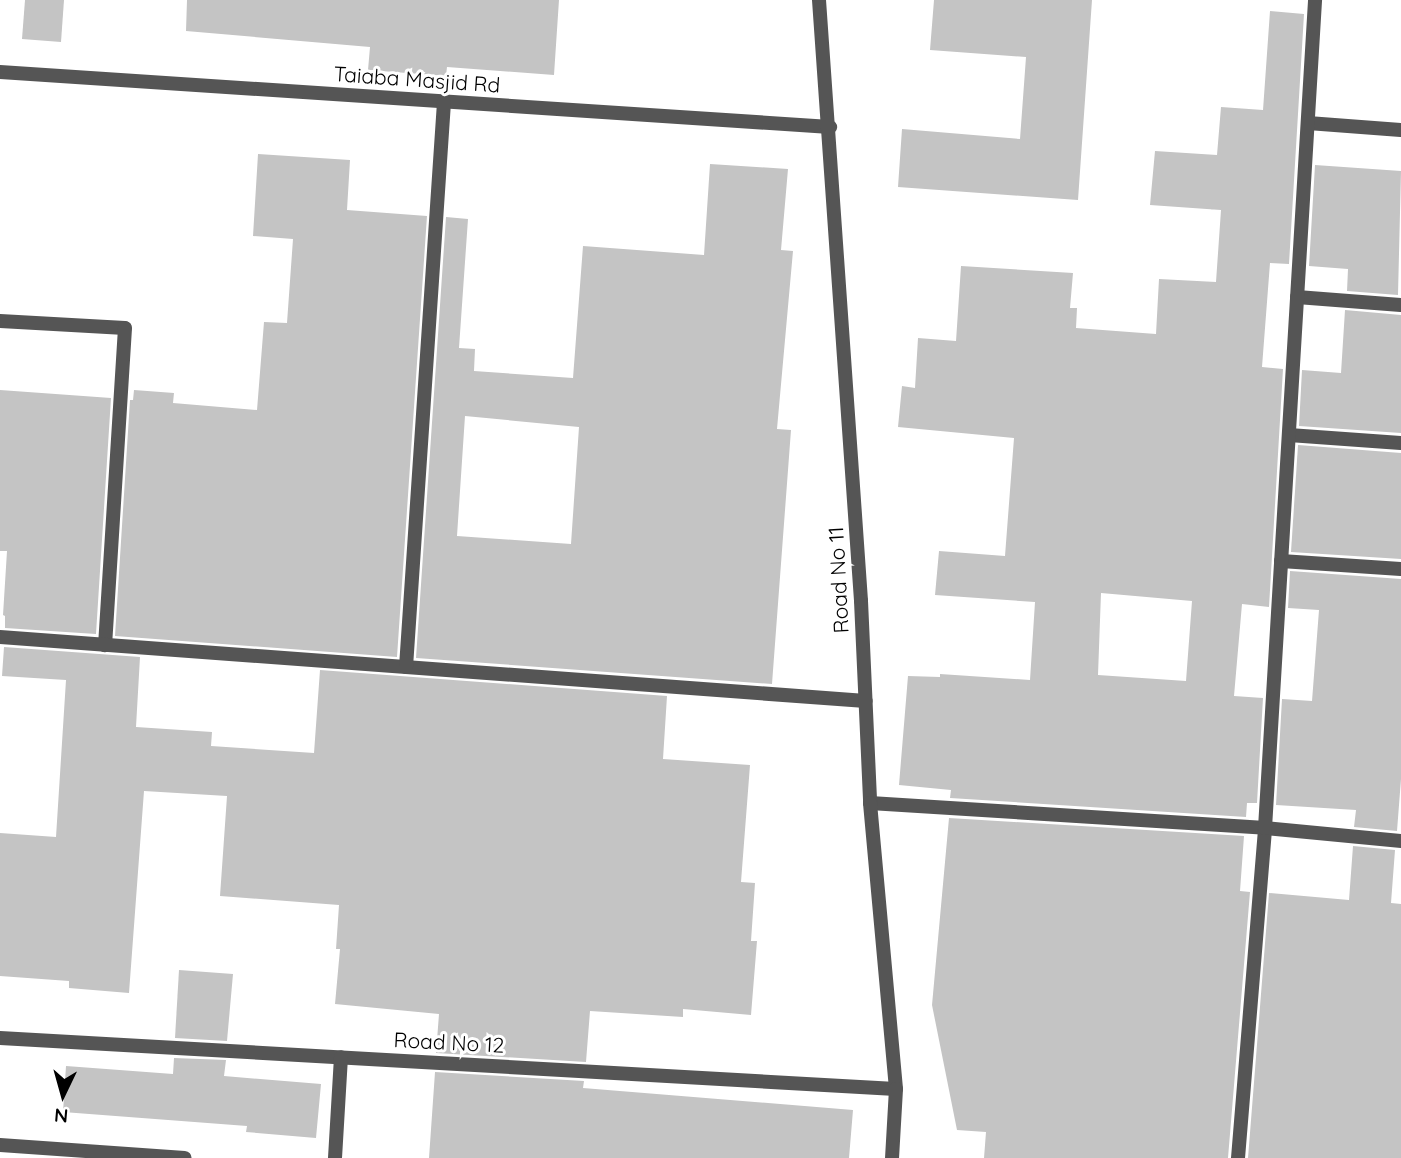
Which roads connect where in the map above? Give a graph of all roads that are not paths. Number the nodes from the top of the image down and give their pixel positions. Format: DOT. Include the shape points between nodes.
graph roads {
  1 [pos="819,0"];
  2 [pos="1315,0"];
  3 [pos="0,72"];
  4 [pos="444,102"];
  5 [pos="1308,123"];
  6 [pos="830,127"];
  7 [pos="1401,130"];
  8 [pos="1297,297"];
  9 [pos="1401,305"];
  10 [pos="0,321"];
  11 [pos="1289,435"];
  12 [pos="1401,443"];
  13 [pos="1281,561"];
  14 [pos="1401,569"];
  15 [pos="0,637"];
  16 [pos="105,645"];
  17 [pos="406,667"];
  18 [pos="866,701"];
  19 [pos="870,803"];
  20 [pos="1265,828"];
  21 [pos="1401,841"];
  22 [pos="0,1038"];
  23 [pos="341,1058"];
  24 [pos="896,1089"];
  25 [pos="0,1145"];
  26 [pos="185,1158"];
  27 [pos="335,1158"];
  28 [pos="892,1158"];
  29 [pos="1238,1158"];
  1 -- 6 [label="street, Road No 11"];
  2 -- 5 [label="street"];
  3 -- 4 [label="street, Taiaba Masjid Rd"];
  4 -- 6 [label="street, Taiaba Masjid Rd"];
  4 -- 17 [label="street"];
  5 -- 7 [label="street"];
  5 -- 8 [label="street"];
  6 -- 18 [label="street, Road No 11"];
  8 -- 9 [label="street"];
  8 -- 11 [label="street"];
  10 -- 16 [label="street" via="125,328"];
  11 -- 12 [label="street"];
  11 -- 13 [label="street"];
  13 -- 14 [label="street"];
  13 -- 20 [label="street"];
  15 -- 16 [label="street"];
  16 -- 17 [label="street"];
  17 -- 18 [label="street"];
  18 -- 19 [label="street, Road No 11"];
  19 -- 20 [label="street"];
  19 -- 24 [label="street, Road No 11"];
  20 -- 21 [label="street"];
  20 -- 29 [label="street"];
  22 -- 23 [label="street, Road No 12"];
  23 -- 24 [label="street, Road No 12"];
  23 -- 27 [label="street"];
  24 -- 28 [label="street, Road No 11"];
  25 -- 26 [label="street"];
}
